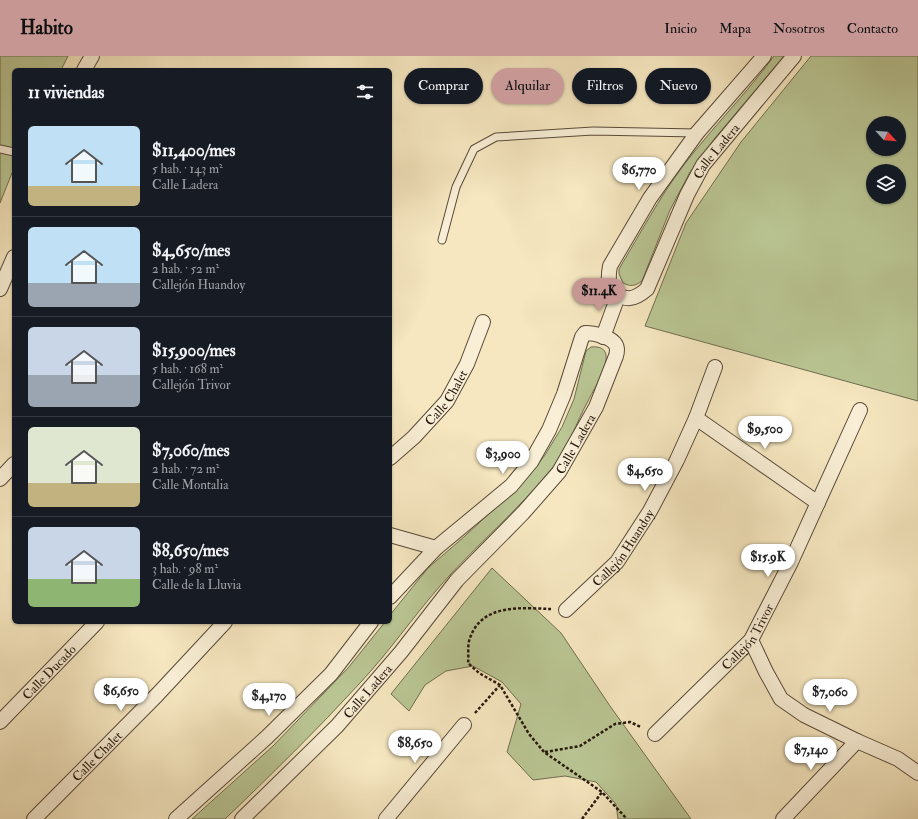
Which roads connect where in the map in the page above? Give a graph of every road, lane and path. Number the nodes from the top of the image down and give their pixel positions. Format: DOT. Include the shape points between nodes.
graph roads {
  1 [pos="92,56"];
  2 [pos="764,56"];
  3 [pos="794,56"];
  4 [pos="85,68"];
  5 [pos="697,133"];
  6 [pos="0,149"];
  7 [pos="12,152"];
  8 [pos="442,240"];
  9 [pos="12,262"];
  10 [pos="0,289"];
  11 [pos="618,296"];
  12 [pos="482,322"];
  13 [pos="604,337"];
  14 [pos="715,367"];
  15 [pos="860,410"];
  16 [pos="696,418"];
  17 [pos="392,456"];
  18 [pos="12,466"];
  19 [pos="0,479"];
  20 [pos="818,503"];
  21 [pos="392,536"];
  22 [pos="436,548"];
  23 [pos="392,593"];
  24 [pos="566,610"];
  25 [pos="95,624"];
  26 [pos="223,624"];
  27 [pos="369,624"];
  28 [pos="751,640"];
  29 [pos="500,686"];
  30 [pos="0,722"];
  31 [pos="464,725"];
  32 [pos="655,734"];
  33 [pos="857,741"];
  34 [pos="544,752"];
  35 [pos="918,773"];
  36 [pos="602,792"];
  37 [pos="34,819"];
  38 [pos="176,819"];
  39 [pos="242,819"];
  40 [pos="386,819"];
  41 [pos="582,819"];
  42 [pos="626,819"];
  43 [pos="783,819"];
  1 -- 4 [label="street"];
  2 -- 5 [label="street, Calle Ladera"];
  3 -- 11 [label="street, Calle Ladera" via="703,165 647,289 634,298"];
  5 -- 8 [label="lane" via="593,131 496,137 474,148 456,187"];
  5 -- 11 [label="street, Calle Ladera" via="650,198 610,266 608,284 611,293"];
  6 -- 7 [label="lane"];
  9 -- 10 [label="street"];
  11 -- 13 [label="street"];
  12 -- 17 [label="street, Calle Chalet" via="467,364 448,401"];
  13 -- 22 [label="street" via="592,333 585,333 582,337 564,394 549,430 531,462 511,486"];
  13 -- 39 [label="street, Calle Ladera" via="615,344 616,356 596,407 560,472 457,580 401,652 337,726"];
  14 -- 16 [label="street, Callejón Huandoy"];
  15 -- 20 [label="street, Callejón Trivor"];
  16 -- 20 [label="street"];
  16 -- 24 [label="street, Callejón Huandoy" via="650,511 617,562"];
  18 -- 19 [label="street"];
  20 -- 28 [label="street, Callejón Trivor"];
  21 -- 22 [label="street"];
  22 -- 23 [label="street"];
  24 -- 29 [label="path" via="514,608 495,612 479,621 469,638 468,662 479,673"];
  25 -- 30 [label="street, Calle Ducado"];
  26 -- 37 [label="street, Calle Chalet"];
  27 -- 38 [label="street" via="331,674 267,737"];
  28 -- 32 [label="street, Callejón Trivor"];
  28 -- 33 [label="street" via="781,699 804,715"];
  29 -- 31 [label="path"];
  29 -- 34 [label="path" via="529,734"];
  31 -- 40 [label="street"];
  32 -- 34 [label="path" via="630,722 615,724 580,746"];
  33 -- 35 [label="street" via="898,759"];
  33 -- 43 [label="street"];
  34 -- 36 [label="path"];
  36 -- 41 [label="path"];
  36 -- 42 [label="path"];
}
